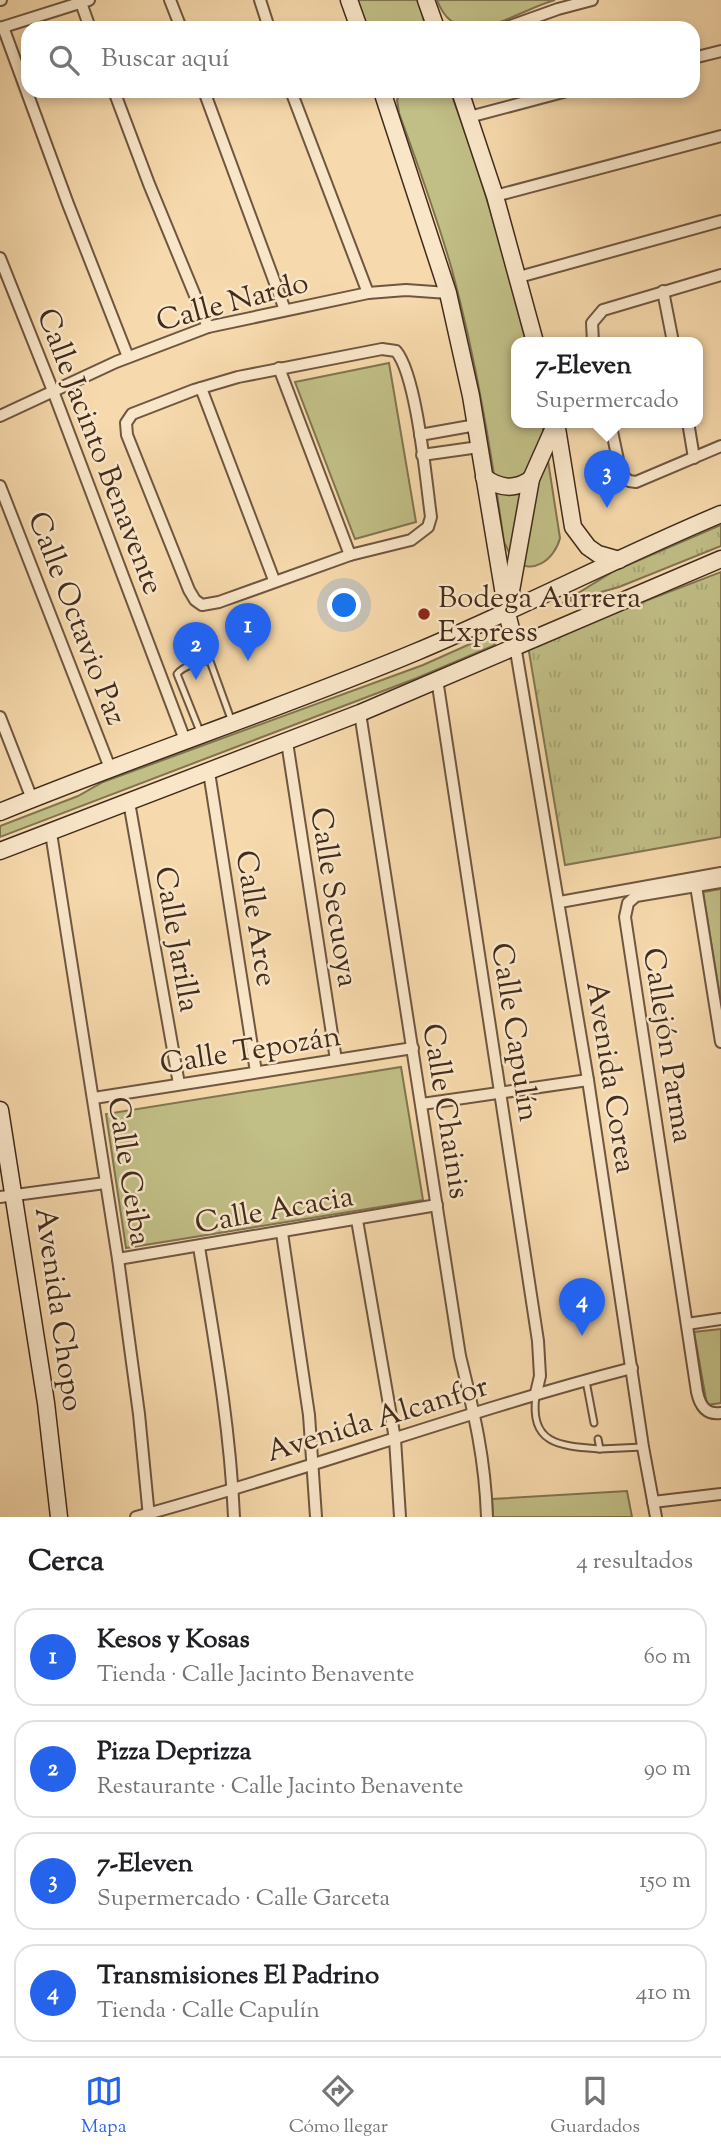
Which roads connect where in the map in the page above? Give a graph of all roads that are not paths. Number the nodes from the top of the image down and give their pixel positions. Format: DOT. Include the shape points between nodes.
graph roads {
  1 [pos="170,0"];
  2 [pos="260,0"];
  3 [pos="349,0"];
  4 [pos="426,0"];
  5 [pos="592,0"];
  6 [pos="83,1"];
  7 [pos="88,21"];
  8 [pos="178,21"];
  9 [pos="268,21"];
  10 [pos="356,21"];
  11 [pos="434,21"];
  12 [pos="525,21"];
  13 [pos="2,27"];
  14 [pos="721,51"];
  15 [pos="700,56"];
  16 [pos="21,78"];
  17 [pos="28,98"];
  18 [pos="117,98"];
  19 [pos="207,98"];
  20 [pos="294,98"];
  21 [pos="384,98"];
  22 [pos="462,98"];
  23 [pos="541,98"];
  24 [pos="469,117"];
  25 [pos="721,135"];
  26 [pos="495,196"];
  27 [pos="721,220"];
  28 [pos="0,258"];
  29 [pos="721,275"];
  30 [pos="519,277"];
  31 [pos="663,291"];
  32 [pos="368,293"];
  33 [pos="448,293"];
  34 [pos="285,310"];
  35 [pos="208,327"];
  36 [pos="534,337"];
  37 [pos="592,337"];
  38 [pos="672,337"];
  39 [pos="128,357"];
  40 [pos="279,368"];
  41 [pos="201,388"];
  42 [pos="53,391"];
  43 [pos="0,416"];
  44 [pos="476,425"];
  45 [pos="554,428"];
  46 [pos="557,428"];
  47 [pos="611,428"];
  48 [pos="689,428"];
  49 [pos="419,435"];
  50 [pos="721,446"];
  51 [pos="479,447"];
  52 [pos="422,455"];
  53 [pos="694,458"];
  54 [pos="484,477"];
  55 [pos="531,479"];
  56 [pos="0,486"];
  57 [pos="721,514"];
  58 [pos="350,555"];
  59 [pos="721,559"];
  60 [pos="619,560"];
  61 [pos="274,580"];
  62 [pos="507,613"];
  63 [pos="515,645"];
  64 [pos="437,679"];
  65 [pos="360,713"];
  66 [pos="0,717"];
  67 [pos="232,722"];
  68 [pos="193,737"];
  69 [pos="287,741"];
  70 [pos="110,768"];
  71 [pos="209,772"];
  72 [pos="32,799"];
  73 [pos="129,802"];
  74 [pos="0,812"];
  75 [pos="51,833"];
  76 [pos="0,851"];
  77 [pos="721,873"];
  78 [pos="721,881"];
  79 [pos="696,886"];
  80 [pos="560,902"];
  81 [pos="721,1042"];
  82 [pos="413,1048"];
  83 [pos="336,1060"];
  84 [pos="256,1072"];
  85 [pos="588,1080"];
  86 [pos="179,1084"];
  87 [pos="500,1092"];
  88 [pos="94,1098"];
  89 [pos="422,1104"];
  90 [pos="0,1110"];
  91 [pos="105,1183"];
  92 [pos="7,1196"];
  93 [pos="437,1205"];
  94 [pos="357,1220"];
  95 [pos="282,1233"];
  96 [pos="199,1247"];
  97 [pos="118,1259"];
  98 [pos="721,1320"];
  99 [pos="687,1324"];
  100 [pos="632,1368"];
  101 [pos="586,1380"];
  102 [pos="536,1393"];
  103 [pos="475,1413"];
  104 [pos="721,1413"];
  105 [pos="594,1423"];
  106 [pos="395,1439"];
  107 [pos="598,1439"];
  108 [pos="643,1447"];
  109 [pos="600,1449"];
  110 [pos="314,1464"];
  111 [pos="233,1488"];
  112 [pos="721,1494"];
  113 [pos="653,1502"];
  114 [pos="149,1515"];
  115 [pos="59,1517"];
  116 [pos="136,1517"];
  117 [pos="234,1517"];
  118 [pos="316,1517"];
  119 [pos="400,1517"];
  120 [pos="487,1517"];
  121 [pos="656,1517"];
  1 -- 8 [label="street"];
  2 -- 9 [label="street"];
  3 -- 10 [label="street"];
  4 -- 11 [label="street"];
  5 -- 12 [label="street"];
  6 -- 7 [label="street"];
  6 -- 13 [label="street"];
  13 -- 16 [label="street"];
  14 -- 15 [label="street"];
  17 -- 39 [label="street"];
  18 -- 35 [label="street"];
  19 -- 34 [label="street"];
  20 -- 32 [label="street"];
  21 -- 33 [label="street"];
  22 -- 24 [label="street"];
  23 -- 24 [label="street"];
  24 -- 26 [label="street"];
  25 -- 26 [label="street"];
  26 -- 30 [label="street"];
  27 -- 30 [label="street"];
  28 -- 42 [label="street, Calle Jacinto Benavente"];
  29 -- 31 [label="street"];
  30 -- 36 [label="street"];
  31 -- 37 [label="street" via="598,313"];
  31 -- 38 [label="street"];
  32 -- 33 [label="street, Calle Nardo"];
  32 -- 34 [label="street, Calle Nardo"];
  33 -- 44 [label="street"];
  34 -- 35 [label="street, Calle Nardo"];
  35 -- 39 [label="street, Calle Nardo"];
  39 -- 42 [label="street, Calle Nardo"];
  40 -- 41 [label="street"];
  40 -- 49 [label="street" via="366,351 396,351 405,366"];
  40 -- 58 [label="street"];
  41 -- 61 [label="street"];
  41 -- 61 [label="street" via="132,414 126,423 127,435 195,600 209,605"];
  42 -- 43 [label="street, Calle Nardo"];
  42 -- 68 [label="street, Calle Jacinto Benavente"];
  44 -- 49 [label="street"];
  44 -- 51 [label="street"];
  45 -- 55 [label="street"];
  46 -- 60 [label="street" via="573,527 588,547"];
  47 -- 53 [label="street" via="621,474 636,482"];
  48 -- 53 [label="street"];
  49 -- 52 [label="street"];
  50 -- 53 [label="street"];
  51 -- 52 [label="street"];
  51 -- 54 [label="street"];
  52 -- 58 [label="street" via="431,517 428,527 411,540"];
  54 -- 55 [label="street" via="502,487"];
  54 -- 62 [label="street"];
  55 -- 62 [label="street"];
  56 -- 70 [label="street, Calle Octavio Paz"];
  57 -- 60 [label="street"];
  58 -- 61 [label="street"];
  59 -- 63 [label="street"];
  60 -- 62 [label="street"];
  62 -- 63 [label="street"];
  62 -- 67 [label="street"];
  63 -- 64 [label="street"];
  63 -- 80 [label="street, Avenida Corea"];
  64 -- 65 [label="street"];
  64 -- 87 [label="street, Calle Capulín"];
  65 -- 69 [label="street"];
  65 -- 82 [label="street, Calle Chainis"];
  66 -- 72 [label="street"];
  67 -- 68 [label="street"];
  67 -- 68 [label="lane" via="210,661 179,670"];
  68 -- 70 [label="street"];
  69 -- 71 [label="street"];
  69 -- 83 [label="street, Calle Secuoya"];
  70 -- 72 [label="street"];
  71 -- 73 [label="street"];
  71 -- 84 [label="street, Calle Arce"];
  72 -- 74 [label="street"];
  73 -- 75 [label="street"];
  73 -- 86 [label="street, Calle Jarilla"];
  75 -- 76 [label="street"];
  75 -- 88 [label="street, Calle Ceiba"];
  77 -- 80 [label="street"];
  78 -- 79 [label="street"];
  79 -- 81 [label="street"];
  79 -- 99 [label="street, Callejón Parma" via="636,896 628,903 625,917"];
  80 -- 85 [label="street, Avenida Corea"];
  82 -- 83 [label="street, Calle Tepozán"];
  82 -- 89 [label="street, Calle Chainis"];
  83 -- 84 [label="street, Calle Tepozán"];
  84 -- 86 [label="street, Calle Tepozán"];
  85 -- 87 [label="street"];
  85 -- 100 [label="street, Avenida Corea"];
  86 -- 88 [label="street, Calle Tepozán"];
  87 -- 89 [label="street"];
  87 -- 102 [label="street, Calle Capulín" via="538,1341"];
  88 -- 91 [label="street, Calle Ceiba"];
  89 -- 93 [label="street, Calle Chainis"];
  90 -- 92 [label="street, Avenida Chopo"];
  91 -- 92 [label="street"];
  91 -- 97 [label="street, Calle Ceiba"];
  92 -- 115 [label="street, Avenida Chopo" via="46,1403"];
  93 -- 94 [label="street, Calle Acacia"];
  93 -- 103 [label="street, Calle Chainis" via="460,1356"];
  94 -- 95 [label="street, Calle Acacia"];
  94 -- 106 [label="street"];
  95 -- 96 [label="street, Calle Acacia"];
  95 -- 110 [label="street"];
  96 -- 97 [label="street, Calle Acacia"];
  96 -- 111 [label="street" via="226,1404"];
  97 -- 114 [label="street, Calle Ceiba"];
  98 -- 99 [label="street"];
  99 -- 104 [label="street, Callejón Parma" via="699,1400 708,1413"];
  100 -- 101 [label="street, Avenida Alcanfor"];
  100 -- 108 [label="street, Avenida Corea"];
  101 -- 102 [label="street, Avenida Alcanfor"];
  101 -- 105 [label="lane"];
  102 -- 103 [label="street, Avenida Alcanfor"];
  102 -- 109 [label="lane" via="534,1411 548,1440"];
  103 -- 106 [label="street, Avenida Alcanfor"];
  103 -- 120 [label="street, Calle Chainis"];
  106 -- 110 [label="street, Avenida Alcanfor"];
  106 -- 119 [label="street"];
  107 -- 109 [label="lane"];
  108 -- 109 [label="lane"];
  108 -- 113 [label="street, Avenida Corea"];
  110 -- 111 [label="street, Avenida Alcanfor"];
  110 -- 118 [label="street"];
  111 -- 114 [label="street, Avenida Alcanfor"];
  111 -- 117 [label="street"];
  112 -- 113 [label="street"];
  113 -- 121 [label="street, Avenida Corea"];
  114 -- 116 [label="street, Avenida Alcanfor"];
}
